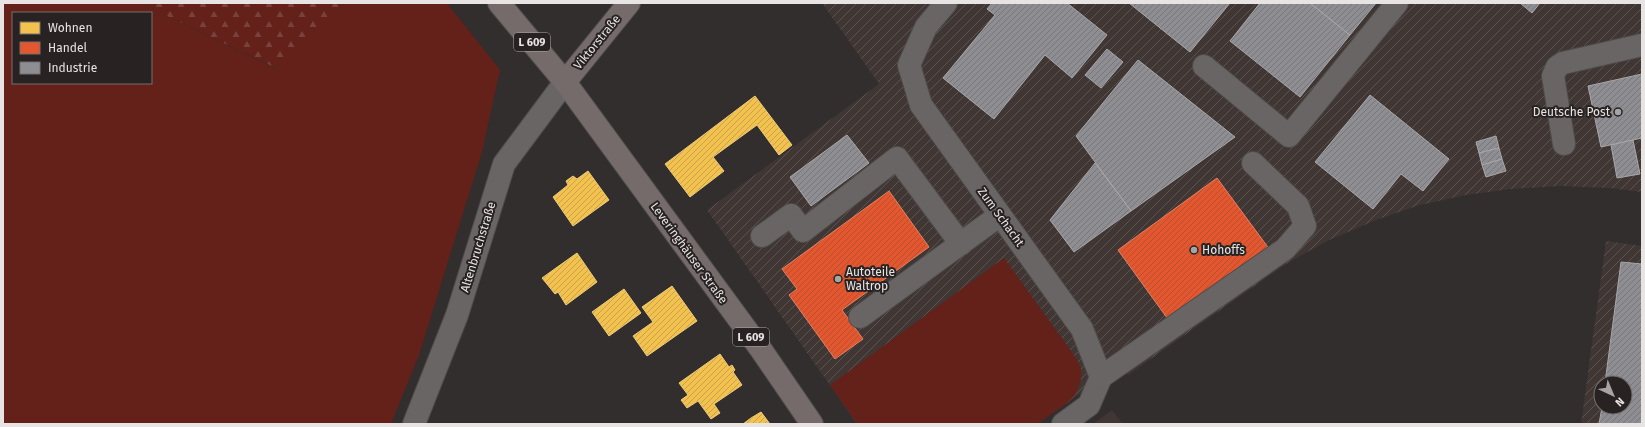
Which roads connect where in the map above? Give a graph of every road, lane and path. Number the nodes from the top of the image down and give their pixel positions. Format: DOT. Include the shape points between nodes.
graph roads {
  1 [pos="499,3"];
  2 [pos="630,3"];
  3 [pos="946,3"];
  4 [pos="1397,3"];
  5 [pos="1642,45"];
  6 [pos="1204,66"];
  7 [pos="565,82"];
  8 [pos="1564,144"];
  9 [pos="1252,163"];
  10 [pos="1000,215"];
  11 [pos="762,236"];
  12 [pos="961,244"];
  13 [pos="860,318"];
  14 [pos="1101,377"];
  15 [pos="414,424"];
  16 [pos="812,424"];
  17 [pos="1063,424"];
  1 -- 7 [label="main road, L 609"];
  2 -- 7 [label="main road, Viktorstraße"];
  3 -- 10 [label="street, Zum Schacht" via="926,27 909,65 921,105"];
  4 -- 6 [label="street" via="1289,136"];
  5 -- 8 [label="street" via="1562,63 1558,67 1553,76"];
  7 -- 15 [label="street, Altenbruchstraße" via="504,164 457,314"];
  7 -- 16 [label="main road, Leveringhäuser Straße / L 609" via="762,351"];
  9 -- 14 [label="street" via="1298,206 1305,226 1285,249"];
  10 -- 12 [label="street"];
  10 -- 14 [label="street, Zum Schacht" via="1082,329"];
  11 -- 12 [label="street" via="791,215 803,230 897,158"];
  12 -- 13 [label="street"];
  14 -- 17 [label="street" via="1089,405"];
}
